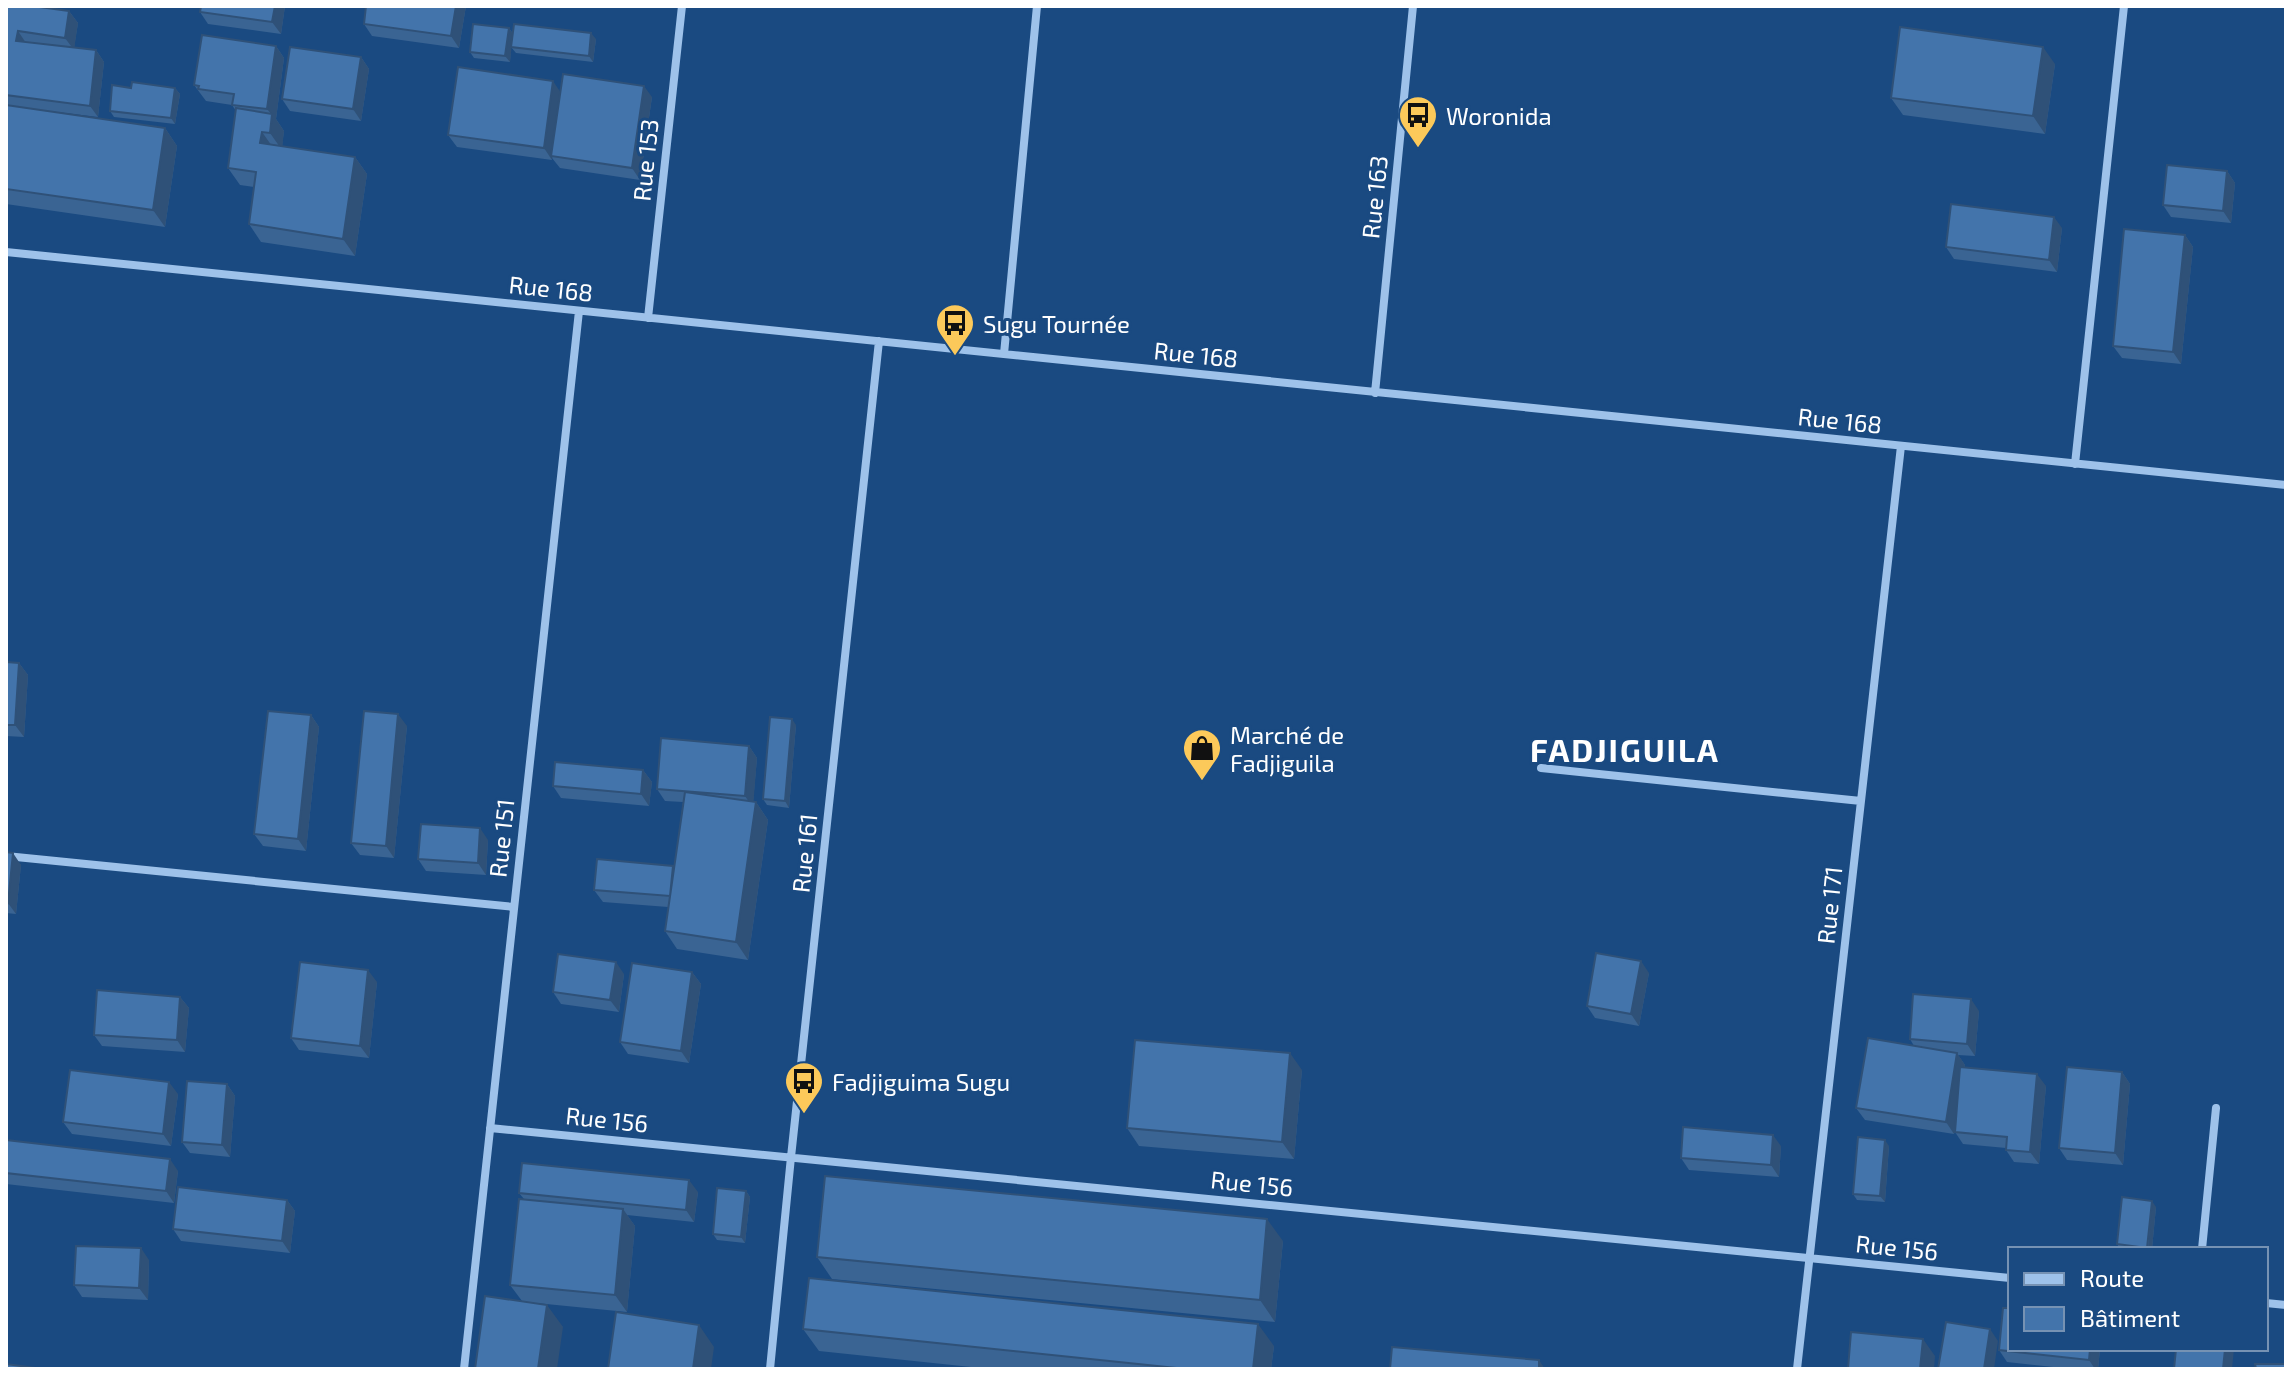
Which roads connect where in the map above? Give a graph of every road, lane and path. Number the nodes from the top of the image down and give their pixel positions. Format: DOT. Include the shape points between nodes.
graph roads {
  1 [pos="682,6"];
  2 [pos="1037,6"];
  3 [pos="1413,6"];
  4 [pos="2124,6"];
  5 [pos="6,252"];
  6 [pos="579,311"];
  7 [pos="648,318"];
  8 [pos="879,341"];
  9 [pos="1004,354"];
  10 [pos="1375,393"];
  11 [pos="1901,446"];
  12 [pos="2075,464"];
  13 [pos="2286,485"];
  14 [pos="1541,768"];
  15 [pos="1861,801"];
  16 [pos="6,856"];
  17 [pos="514,907"];
  18 [pos="2216,1108"];
  19 [pos="490,1128"];
  20 [pos="791,1157"];
  21 [pos="2202,1247"];
  22 [pos="1809,1259"];
  23 [pos="2008,1278"];
  24 [pos="464,1369"];
  25 [pos="770,1369"];
  26 [pos="1797,1369"];
  1 -- 7 [label="street, Rue 153"];
  2 -- 9 [label="street"];
  3 -- 10 [label="street, Rue 163"];
  4 -- 12 [label="street"];
  5 -- 6 [label="street, Rue 168"];
  6 -- 7 [label="street, Rue 168"];
  6 -- 17 [label="street, Rue 151"];
  7 -- 8 [label="street, Rue 168"];
  8 -- 9 [label="street, Rue 168"];
  8 -- 20 [label="street, Rue 161"];
  9 -- 10 [label="street, Rue 168"];
  10 -- 11 [label="street, Rue 168"];
  11 -- 12 [label="street, Rue 168"];
  11 -- 15 [label="street, Rue 171"];
  12 -- 13 [label="street, Rue 168"];
  14 -- 15 [label="street"];
  15 -- 22 [label="street, Rue 171"];
  16 -- 17 [label="street"];
  17 -- 19 [label="street, Rue 151"];
  18 -- 21 [label="street"];
  19 -- 20 [label="street, Rue 156"];
  19 -- 24 [label="street, Rue 151"];
  20 -- 22 [label="street, Rue 156"];
  20 -- 25 [label="street, Rue 161"];
  22 -- 23 [label="street, Rue 156"];
  22 -- 26 [label="street, Rue 171"];
}
